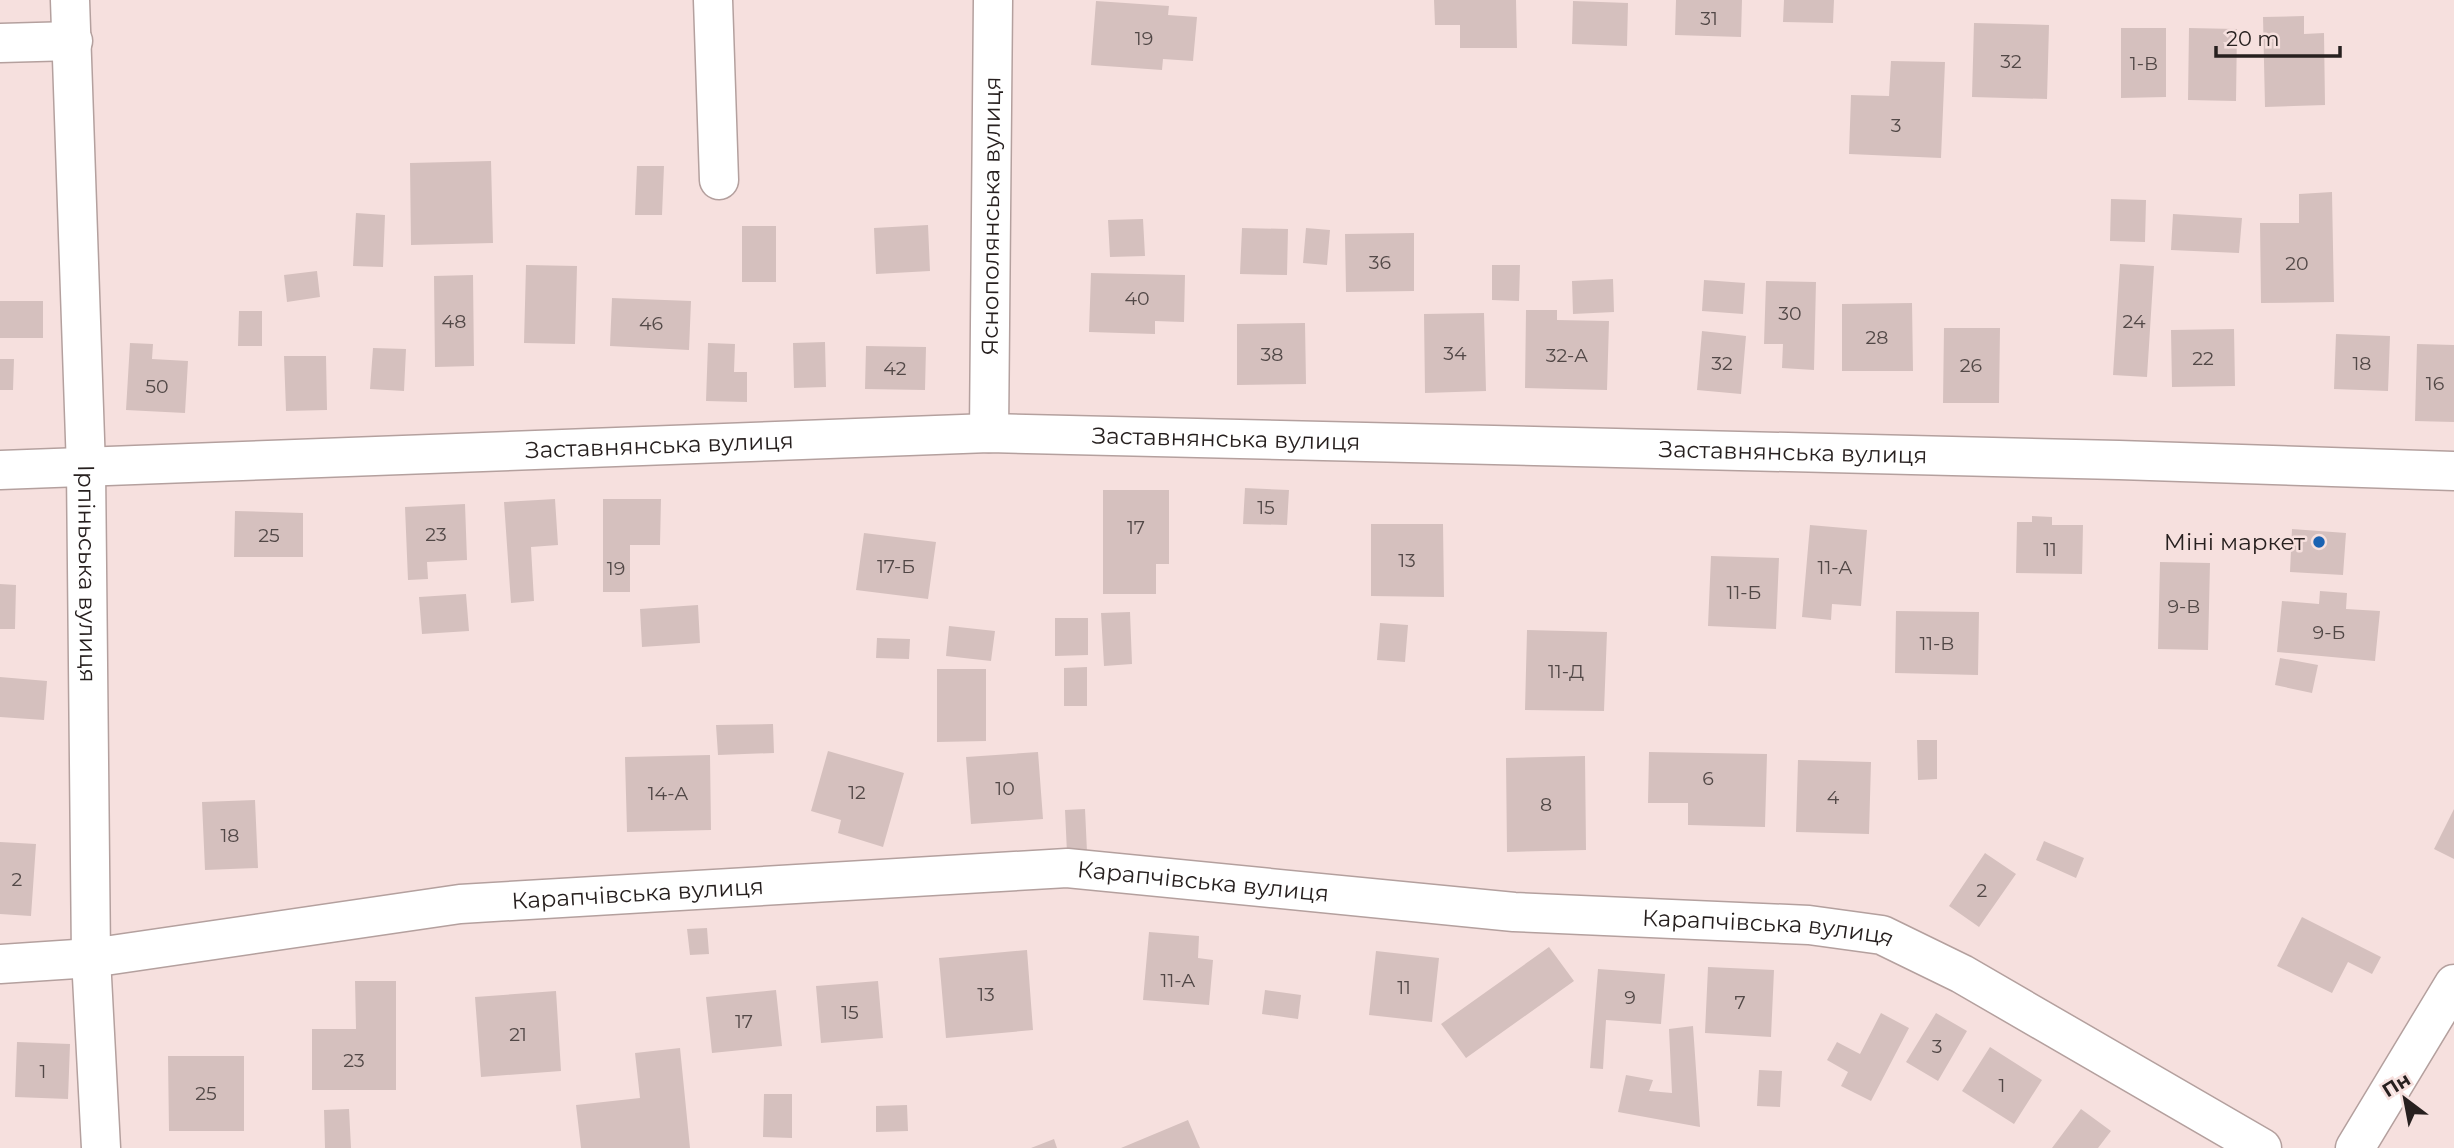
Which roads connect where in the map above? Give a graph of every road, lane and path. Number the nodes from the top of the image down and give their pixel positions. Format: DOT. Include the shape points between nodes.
graph roads {
  1 [pos="71,0"];
  2 [pos="713,0"];
  3 [pos="993,0"];
  4 [pos="73,41"];
  5 [pos="0,43"];
  6 [pos="719,180"];
  7 [pos="989,433"];
  8 [pos="86,468"];
  9 [pos="0,470"];
  10 [pos="2454,471"];
  11 [pos="91,958"];
  12 [pos="0,964"];
  13 [pos="2454,984"];
  14 [pos="101,1148"];
  15 [pos="2262,1148"];
  16 [pos="2356,1148"];
  1 -- 4 [label="street, Ірпіньська вулиця"];
  2 -- 6 [label="street"];
  3 -- 7 [label="street, Яснополянська вулиця"];
  4 -- 5 [label="street"];
  4 -- 8 [label="street, Ірпіньська вулиця"];
  7 -- 8 [label="street, Заставнянська вулиця"];
  7 -- 10 [label="street, Заставнянська вулиця"];
  8 -- 9 [label="street, Заставнянська вулиця"];
  8 -- 11 [label="street, Ірпіньська вулиця"];
  11 -- 12 [label="street, Карапчівська вулиця"];
  11 -- 14 [label="street, Ірпіньська вулиця"];
  11 -- 15 [label="street, Карапчівська вулиця" via="460,904 1067,868 1514,912 1809,925 1882,935 1962,974"];
  13 -- 16 [label="street"];
}
